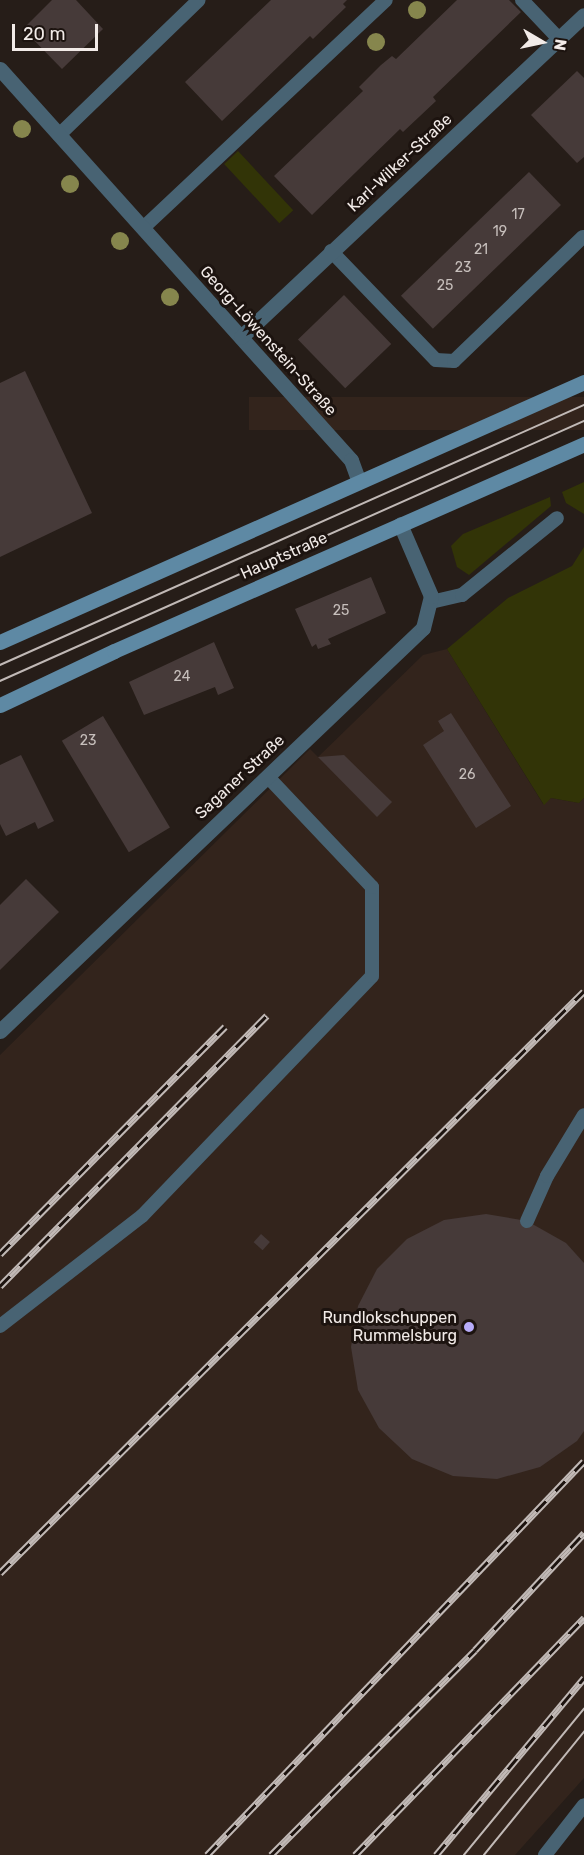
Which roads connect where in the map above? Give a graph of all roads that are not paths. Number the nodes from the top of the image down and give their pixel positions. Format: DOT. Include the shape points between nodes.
graph roads {
  1 [pos="199,0"];
  2 [pos="386,0"];
  3 [pos="522,0"];
  4 [pos="584,15"];
  5 [pos="559,39"];
  6 [pos="0,69"];
  7 [pos="59,135"];
  8 [pos="143,228"];
  9 [pos="583,237"];
  10 [pos="331,251"];
  11 [pos="241,337"];
  12 [pos="584,382"];
  13 [pos="584,444"];
  14 [pos="359,482"];
  15 [pos="557,518"];
  16 [pos="400,524"];
  17 [pos="430,602"];
  18 [pos="0,642"];
  19 [pos="0,705"];
  20 [pos="269,778"];
  21 [pos="0,1031"];
  22 [pos="584,1115"];
  23 [pos="527,1221"];
  24 [pos="0,1326"];
  25 [pos="584,1805"];
  26 [pos="545,1855"];
  1 -- 7 [label="lane"];
  2 -- 8 [label="lane"];
  3 -- 5 [label="lane"];
  4 -- 5 [label="street, Karl-Wilker-Straße"];
  5 -- 10 [label="street, Karl-Wilker-Straße"];
  6 -- 7 [label="street, Georg-Löwenstein-Straße"];
  7 -- 8 [label="street, Georg-Löwenstein-Straße"];
  8 -- 11 [label="street, Georg-Löwenstein-Straße"];
  9 -- 10 [label="lane" via="454,361 436,360"];
  10 -- 11 [label="street, Karl-Wilker-Straße"];
  11 -- 14 [label="street, Georg-Löwenstein-Straße" via="351,460"];
  12 -- 14 [label="main road"];
  13 -- 16 [label="main road, Hauptstraße"];
  14 -- 18 [label="main road"];
  15 -- 17 [label="lane" via="462,595"];
  16 -- 17 [label="street"];
  16 -- 19 [label="main road, Hauptstraße"];
  17 -- 20 [label="street, Saganer Straße" via="423,628 412,641"];
  20 -- 21 [label="street, Saganer Straße"];
  20 -- 24 [label="lane" via="372,887 372,976 142,1216"];
  22 -- 23 [label="lane" via="547,1176"];
  25 -- 26 [label="lane"];
}
